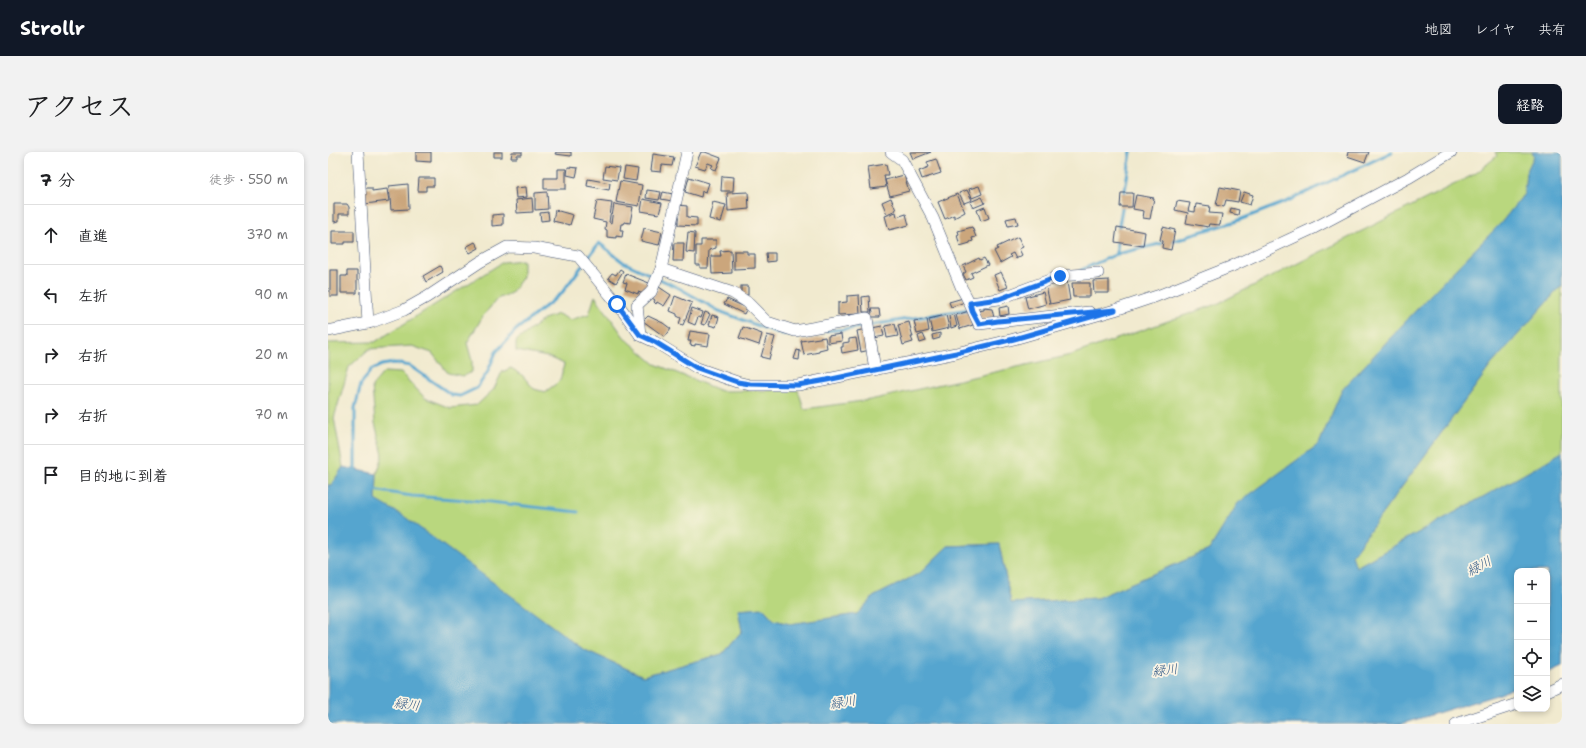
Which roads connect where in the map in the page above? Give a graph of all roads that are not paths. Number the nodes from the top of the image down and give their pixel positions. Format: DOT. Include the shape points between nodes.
graph roads {
  1 [pos="358,152"];
  2 [pos="687,152"];
  3 [pos="891,152"];
  4 [pos="1451,152"];
  5 [pos="661,269"];
  6 [pos="1098,272"];
  7 [pos="970,303"];
  8 [pos="1115,310"];
  9 [pos="368,323"];
  10 [pos="328,332"];
  11 [pos="640,335"];
  12 [pos="875,370"];
  13 [pos="1562,684"];
  14 [pos="1550,690"];
  15 [pos="1514,705"];
  16 [pos="1456,724"];
  1 -- 9 [label="street"];
  2 -- 5 [label="street"];
  3 -- 7 [label="street" via="902,160 933,218"];
  4 -- 8 [label="street" via="1314,228 1230,267"];
  5 -- 11 [label="street" via="651,292 637,305"];
  5 -- 12 [label="street" via="733,292 767,322 795,331 867,318"];
  6 -- 7 [label="street" via="1060,276 999,299"];
  7 -- 8 [label="street" via="979,324"];
  8 -- 12 [label="street" via="1014,339"];
  9 -- 10 [label="street"];
  9 -- 11 [label="street" via="404,310 507,247 534,248 578,256"];
  11 -- 12 [label="street" via="697,368 750,384 798,385"];
  13 -- 14 [label="street"];
  15 -- 16 [label="street"];
}
